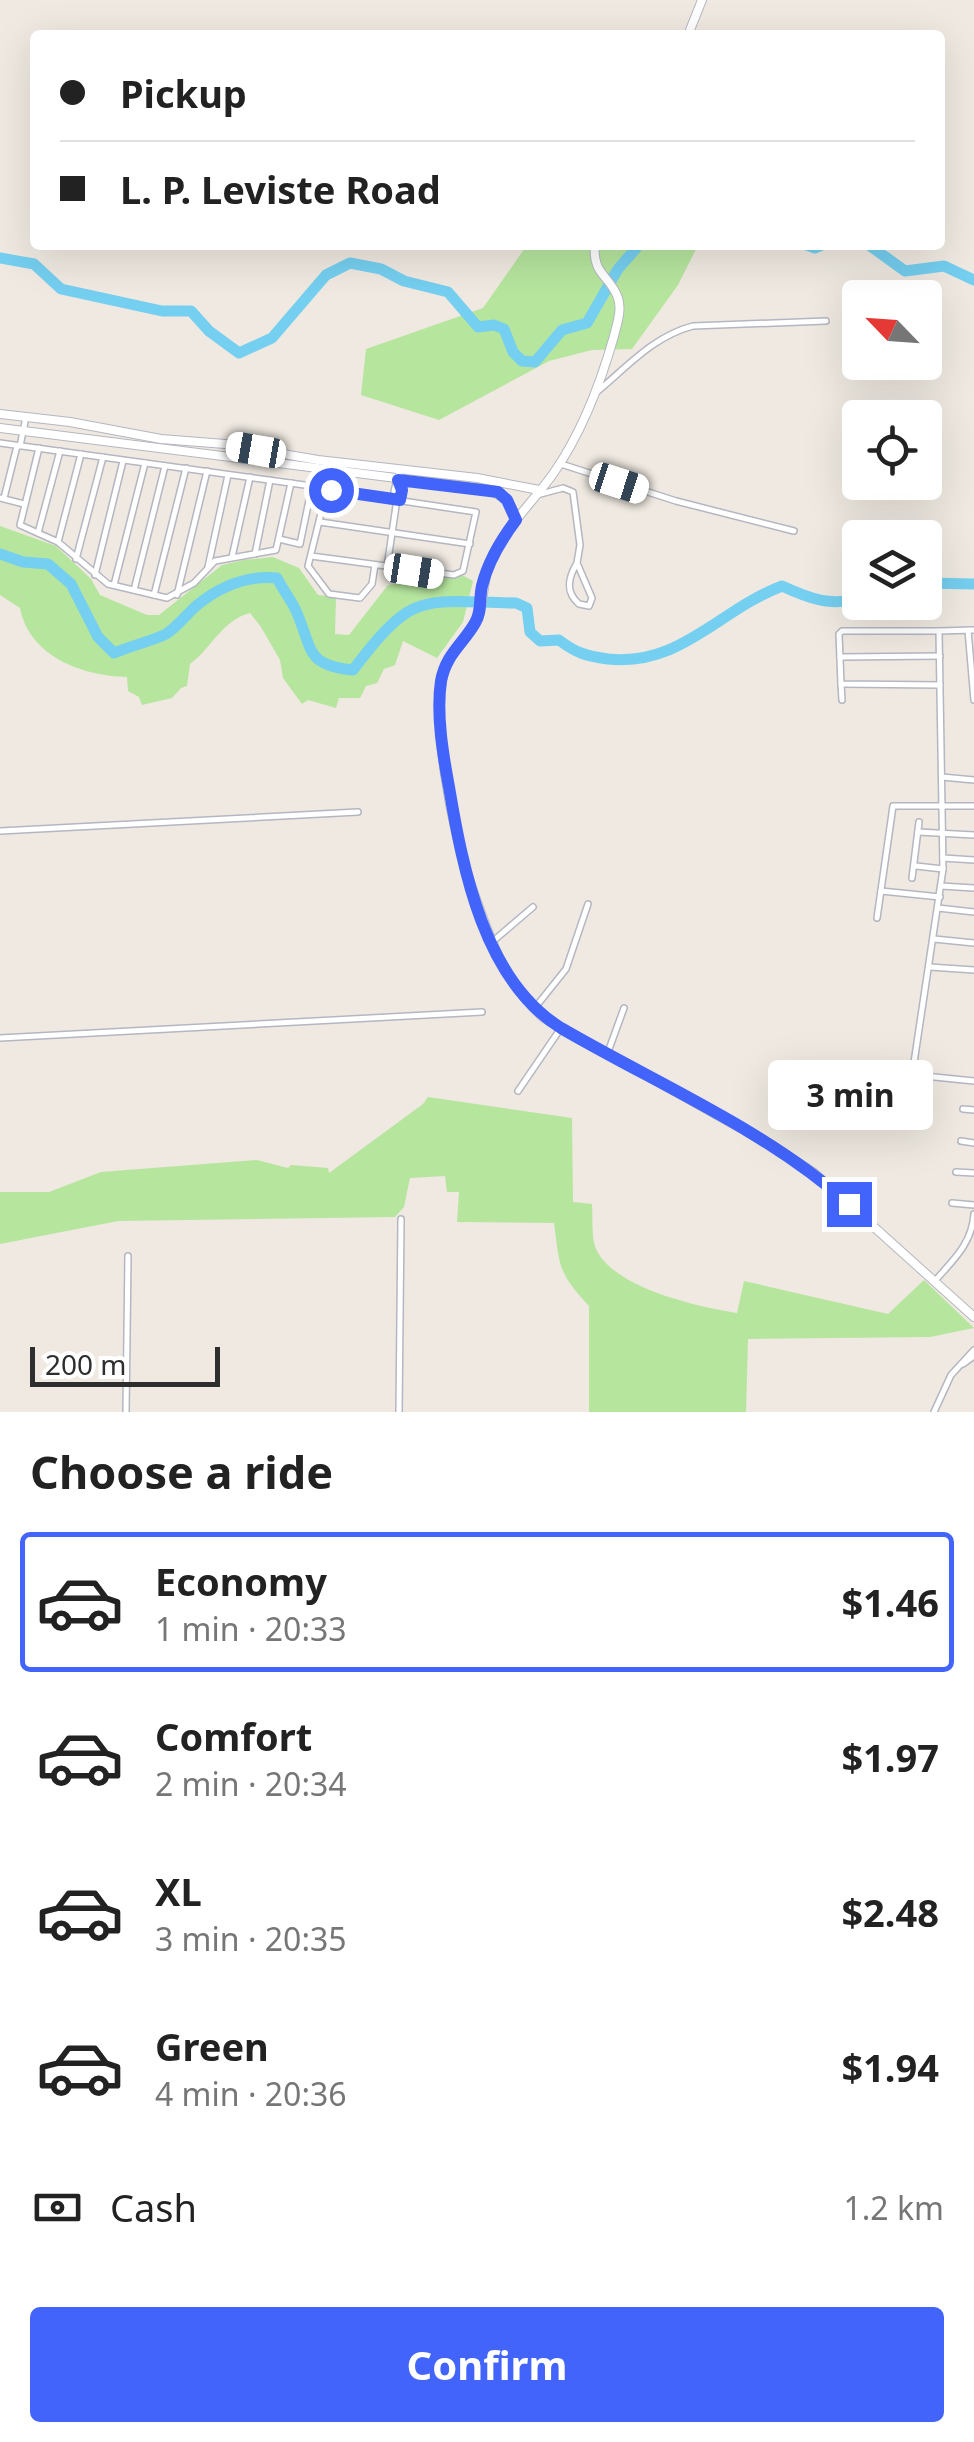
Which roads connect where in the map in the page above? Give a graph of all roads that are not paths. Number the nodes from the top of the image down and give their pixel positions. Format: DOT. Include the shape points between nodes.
graph roads {
  1 [pos="702,0"];
  2 [pos="690,30"];
  3 [pos="595,250"];
  4 [pos="826,322"];
  5 [pos="592,396"];
  6 [pos="0,414"];
  7 [pos="26,417"];
  8 [pos="0,428"];
  9 [pos="24,432"];
  10 [pos="0,443"];
  11 [pos="21,446"];
  12 [pos="39,448"];
  13 [pos="60,452"];
  14 [pos="81,454"];
  15 [pos="102,457"];
  16 [pos="123,460"];
  17 [pos="145,463"];
  18 [pos="559,463"];
  19 [pos="166,466"];
  20 [pos="186,468"];
  21 [pos="400,470"];
  22 [pos="207,471"];
  23 [pos="228,474"];
  24 [pos="250,477"];
  25 [pos="270,480"];
  26 [pos="291,482"];
  27 [pos="398,482"];
  28 [pos="500,482"];
  29 [pos="498,492"];
  30 [pos="538,493"];
  31 [pos="2,498"];
  32 [pos="396,502"];
  33 [pos="24,504"];
  34 [pos="516,520"];
  35 [pos="319,522"];
  36 [pos="794,530"];
  37 [pos="392,532"];
  38 [pos="38,533"];
  39 [pos="279,539"];
  40 [pos="58,542"];
  41 [pos="470,544"];
  42 [pos="255,554"];
  43 [pos="311,556"];
  44 [pos="232,557"];
  45 [pos="76,558"];
  46 [pos="577,563"];
  47 [pos="376,566"];
  48 [pos="387,567"];
  49 [pos="207,570"];
  50 [pos="95,575"];
  51 [pos="114,586"];
  52 [pos="134,590"];
  53 [pos="154,595"];
  54 [pos="177,595"];
  55 [pos="971,630"];
  56 [pos="940,631"];
  57 [pos="940,656"];
  58 [pos="840,657"];
  59 [pos="841,684"];
  60 [pos="940,685"];
  61 [pos="842,700"];
  62 [pos="974,700"];
  63 [pos="942,777"];
  64 [pos="974,780"];
  65 [pos="942,804"];
  66 [pos="974,806"];
  67 [pos="358,812"];
  68 [pos="919,822"];
  69 [pos="0,831"];
  70 [pos="918,832"];
  71 [pos="942,833"];
  72 [pos="974,835"];
  73 [pos="943,858"];
  74 [pos="974,860"];
  75 [pos="914,866"];
  76 [pos="942,869"];
  77 [pos="912,878"];
  78 [pos="941,886"];
  79 [pos="974,888"];
  80 [pos="881,891"];
  81 [pos="940,897"];
  82 [pos="588,904"];
  83 [pos="533,907"];
  84 [pos="938,908"];
  85 [pos="974,912"];
  86 [pos="877,918"];
  87 [pos="934,939"];
  88 [pos="492,942"];
  89 [pos="974,942"];
  90 [pos="930,967"];
  91 [pos="974,970"];
  92 [pos="624,1008"];
  93 [pos="534,1009"];
  94 [pos="482,1012"];
  95 [pos="561,1028"];
  96 [pos="0,1038"];
  97 [pos="607,1055"];
  98 [pos="826,1066"];
  99 [pos="912,1076"];
  100 [pos="974,1082"];
  101 [pos="518,1092"];
  102 [pos="963,1109"];
  103 [pos="974,1110"];
  104 [pos="960,1141"];
  105 [pos="974,1143"];
  106 [pos="956,1172"];
  107 [pos="974,1173"];
  108 [pos="952,1204"];
  109 [pos="974,1206"];
  110 [pos="974,1214"];
  111 [pos="401,1219"];
  112 [pos="128,1256"];
  113 [pos="934,1282"];
  114 [pos="974,1317"];
  115 [pos="974,1353"];
  116 [pos="126,1412"];
  117 [pos="399,1412"];
  118 [pos="934,1412"];
  1 -- 2 [label="main road"];
  3 -- 5 [label="main road" via="594,261 618,297 619,318"];
  4 -- 5 [label="street" via="676,330"];
  5 -- 18 [label="main road"];
  6 -- 7 [label="main road"];
  7 -- 9 [label="street"];
  7 -- 21 [label="main road"];
  8 -- 9 [label="main road"];
  9 -- 11 [label="street"];
  9 -- 27 [label="main road"];
  10 -- 11 [label="street"];
  11 -- 12 [label="street"];
  11 -- 31 [label="street"];
  12 -- 13 [label="street"];
  12 -- 33 [label="street"];
  13 -- 14 [label="street"];
  13 -- 38 [label="street"];
  14 -- 15 [label="street"];
  14 -- 40 [label="street"];
  15 -- 16 [label="street"];
  15 -- 45 [label="street"];
  16 -- 17 [label="street"];
  16 -- 50 [label="street"];
  17 -- 19 [label="street"];
  17 -- 51 [label="street"];
  18 -- 30 [label="main road"];
  18 -- 36 [label="street" via="676,502"];
  19 -- 20 [label="street"];
  19 -- 52 [label="street"];
  20 -- 22 [label="street"];
  20 -- 53 [label="street"];
  21 -- 27 [label="street"];
  21 -- 28 [label="main road"];
  22 -- 23 [label="street"];
  22 -- 54 [label="street"];
  23 -- 24 [label="street"];
  23 -- 49 [label="street"];
  24 -- 25 [label="street"];
  24 -- 44 [label="street"];
  25 -- 26 [label="street"];
  25 -- 42 [label="street"];
  26 -- 39 [label="street"];
  26 -- 39 [label="street" via="314,489 300,544"];
  27 -- 29 [label="main road"];
  27 -- 32 [label="street"];
  28 -- 29 [label="main road"];
  28 -- 30 [label="main road"];
  29 -- 34 [label="main road"];
  30 -- 34 [label="main road"];
  30 -- 46 [label="street" via="573,492"];
  31 -- 33 [label="street"];
  32 -- 35 [label="street" via="329,490"];
  32 -- 37 [label="street"];
  32 -- 41 [label="street" via="476,512"];
  33 -- 38 [label="street" via="19,523"];
  34 -- 88 [label="main road" via="498,546 478,618 449,660 440,694 458,842"];
  35 -- 37 [label="street"];
  35 -- 43 [label="street"];
  37 -- 41 [label="street"];
  37 -- 48 [label="street"];
  38 -- 40 [label="street"];
  39 -- 42 [label="street" via="274,552"];
  40 -- 45 [label="street"];
  41 -- 48 [label="street" via="460,573"];
  42 -- 44 [label="street"];
  43 -- 47 [label="street"];
  43 -- 47 [label="street" via="308,566 329,594 360,598"];
  44 -- 49 [label="street"];
  45 -- 50 [label="street"];
  46 -- 46 [label="street" via="569,592 589,606 592,598"];
  47 -- 48 [label="street"];
  49 -- 54 [label="street"];
  50 -- 51 [label="street"];
  51 -- 52 [label="street"];
  52 -- 53 [label="street"];
  53 -- 54 [label="street"];
  55 -- 56 [label="street"];
  55 -- 62 [label="street"];
  56 -- 57 [label="street"];
  56 -- 58 [label="street" via="842,631"];
  57 -- 58 [label="street"];
  57 -- 60 [label="street"];
  58 -- 59 [label="street"];
  59 -- 60 [label="street"];
  59 -- 61 [label="street"];
  60 -- 63 [label="street"];
  63 -- 64 [label="street"];
  63 -- 65 [label="street"];
  65 -- 66 [label="street"];
  65 -- 71 [label="street"];
  65 -- 80 [label="street" via="894,806"];
  67 -- 69 [label="street"];
  68 -- 70 [label="street"];
  70 -- 71 [label="street"];
  70 -- 75 [label="street"];
  71 -- 72 [label="street"];
  71 -- 73 [label="street"];
  73 -- 74 [label="street"];
  73 -- 76 [label="street"];
  75 -- 76 [label="street"];
  75 -- 77 [label="street"];
  76 -- 78 [label="street"];
  78 -- 79 [label="street"];
  78 -- 81 [label="street"];
  80 -- 81 [label="street"];
  80 -- 86 [label="street"];
  81 -- 84 [label="street"];
  82 -- 93 [label="street" via="569,963"];
  83 -- 88 [label="street"];
  84 -- 85 [label="street"];
  84 -- 87 [label="street"];
  87 -- 89 [label="street"];
  87 -- 90 [label="street"];
  88 -- 93 [label="main road"];
  90 -- 91 [label="street"];
  90 -- 99 [label="street"];
  92 -- 97 [label="street"];
  93 -- 95 [label="main road"];
  94 -- 96 [label="street"];
  95 -- 97 [label="main road"];
  95 -- 101 [label="street"];
  97 -- 113 [label="main road" via="814,1174"];
  98 -- 99 [label="street"];
  99 -- 100 [label="street"];
  102 -- 103 [label="street"];
  104 -- 105 [label="street"];
  106 -- 107 [label="street"];
  108 -- 109 [label="street"];
  110 -- 113 [label="street" via="965,1247"];
  111 -- 117 [label="street"];
  112 -- 116 [label="street"];
  113 -- 114 [label="main road"];
  115 -- 118 [label="street" via="948,1381"];
}
